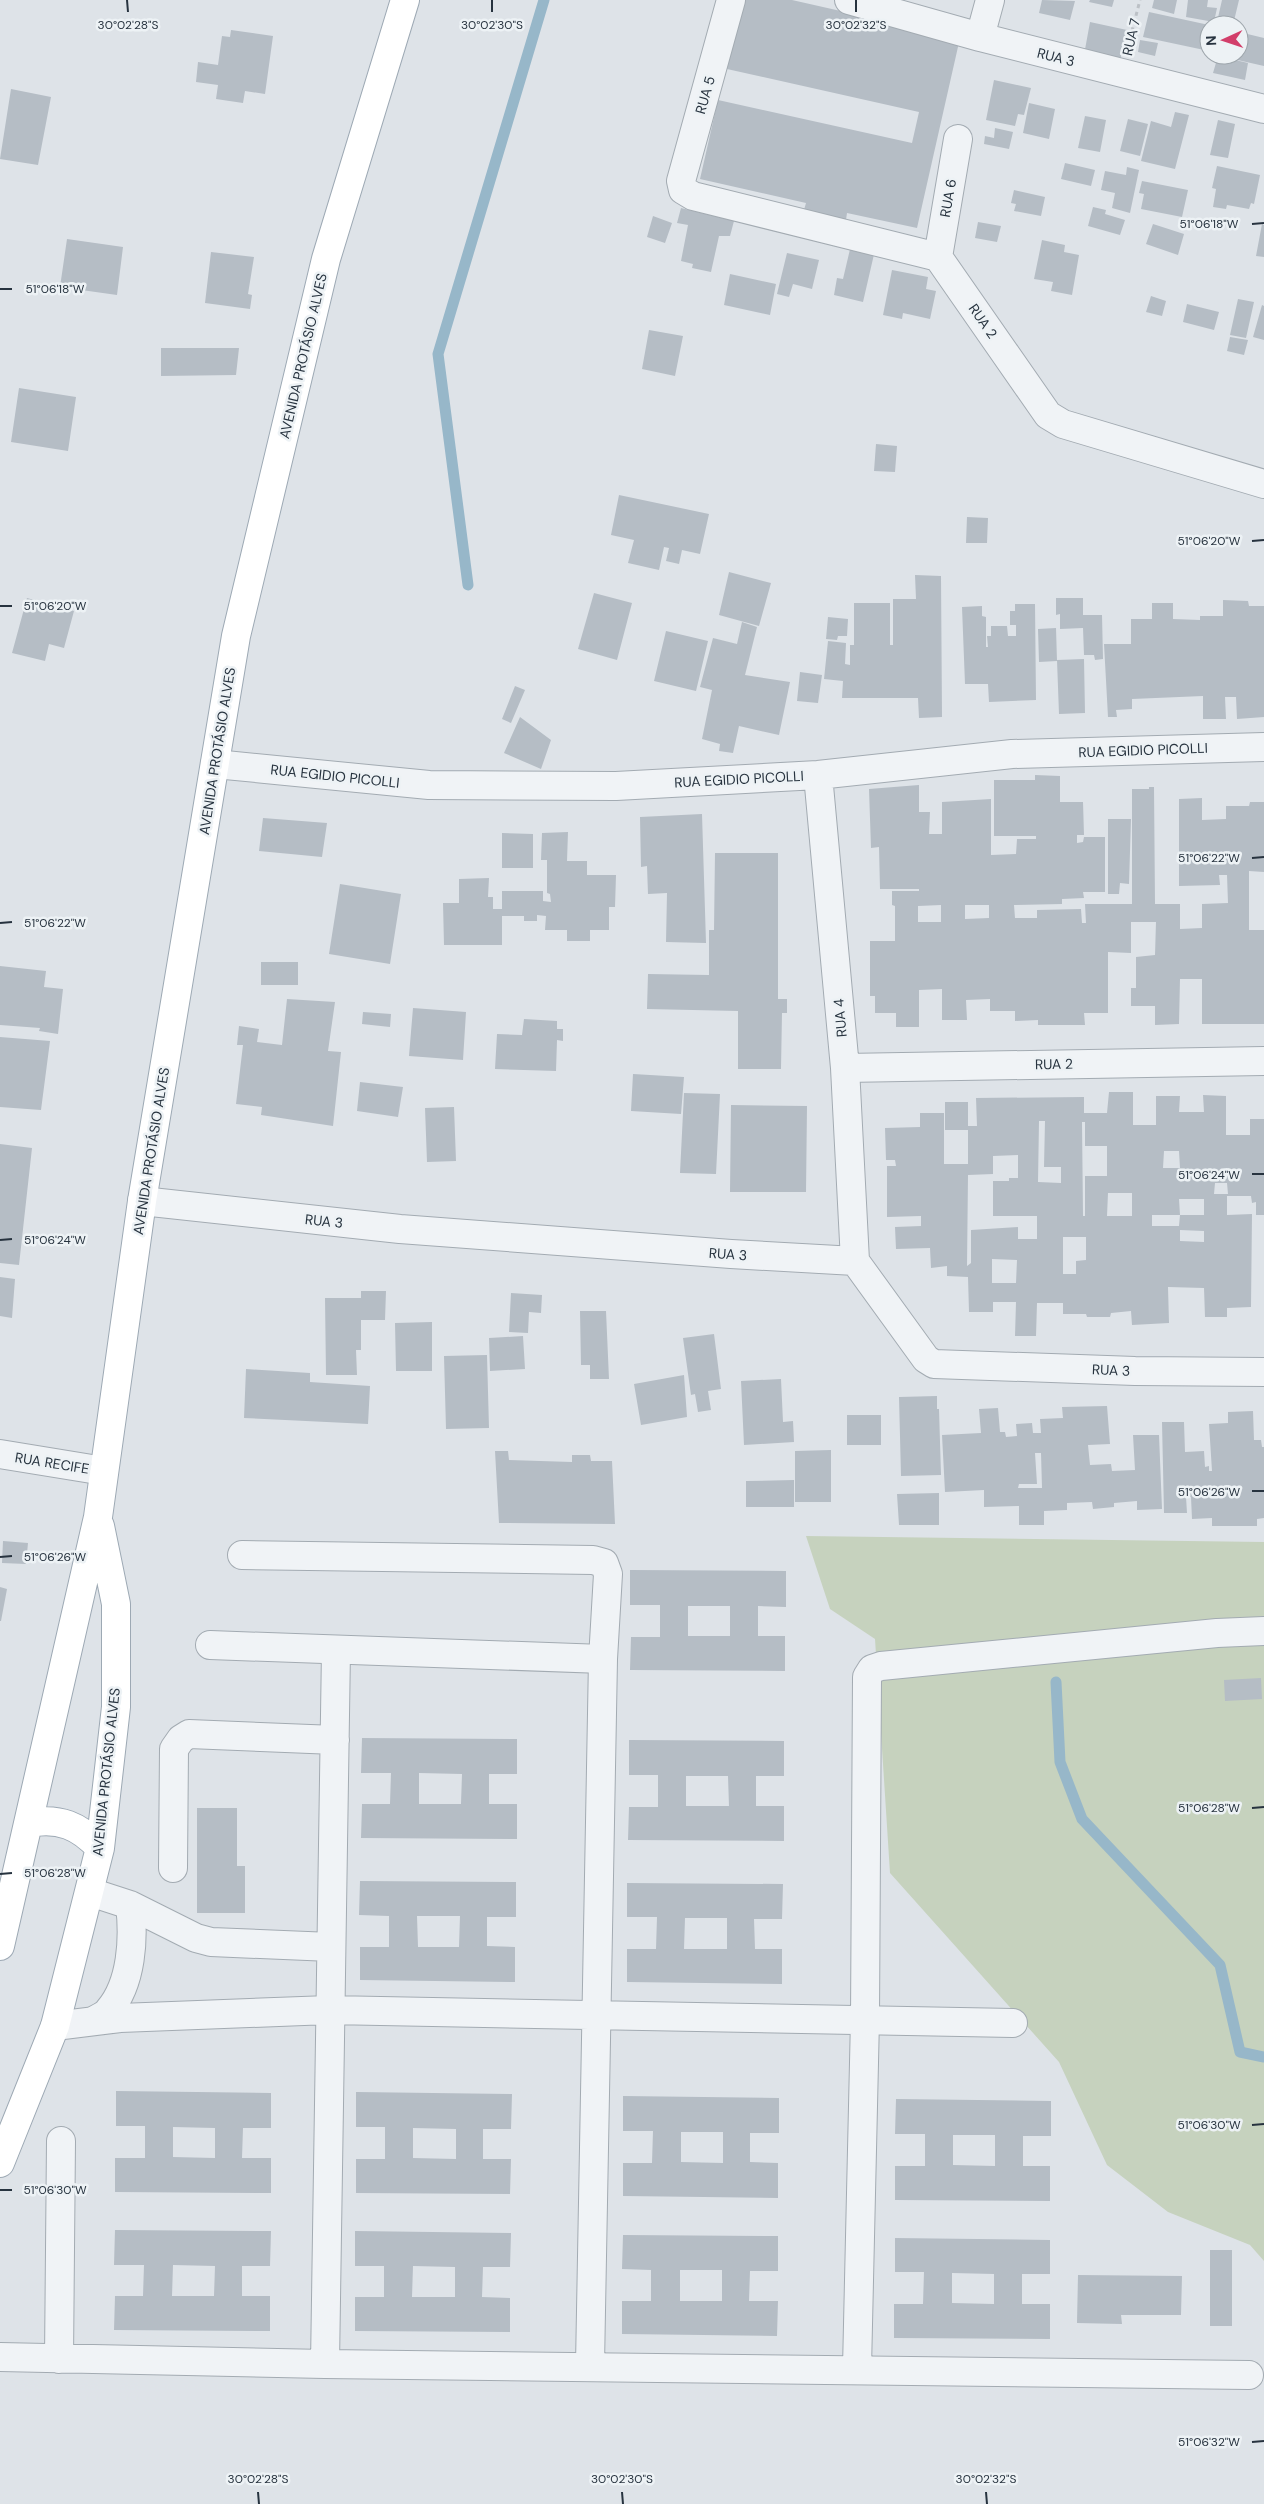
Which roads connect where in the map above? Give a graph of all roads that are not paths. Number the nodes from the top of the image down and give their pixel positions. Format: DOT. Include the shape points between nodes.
graph roads {
  1 [pos="405,0"];
  2 [pos="731,0"];
  3 [pos="849,0"];
  4 [pos="990,0"];
  5 [pos="980,37"];
  6 [pos="1264,109"];
  7 [pos="958,139"];
  8 [pos="938,257"];
  9 [pos="1264,484"];
  10 [pos="1264,747"];
  11 [pos="215,764"];
  12 [pos="818,775"];
  13 [pos="1264,1061"];
  14 [pos="845,1068"];
  15 [pos="142,1201"];
  16 [pos="855,1261"];
  17 [pos="1264,1372"];
  18 [pos="0,1454"];
  19 [pos="104,1471"];
  20 [pos="98,1517"];
  21 [pos="242,1555"];
  22 [pos="1264,1631"];
  23 [pos="210,1645"];
  24 [pos="336,1650"];
  25 [pos="603,1659"];
  26 [pos="335,1740"];
  27 [pos="29,1823"];
  28 [pos="100,1848"];
  29 [pos="174,1868"];
  30 [pos="90,1892"];
  31 [pos="130,1905"];
  32 [pos="0,1946"];
  33 [pos="331,1947"];
  34 [pos="329,2010"];
  35 [pos="597,2016"];
  36 [pos="865,2020"];
  37 [pos="93,2021"];
  38 [pos="1013,2022"];
  39 [pos="55,2026"];
  40 [pos="61,2141"];
  41 [pos="0,2162"];
  42 [pos="0,2357"];
  43 [pos="59,2359"];
  44 [pos="325,2364"];
  45 [pos="590,2365"];
  46 [pos="857,2368"];
  47 [pos="1250,2375"];
  1 -- 11 [label="main road, AVENIDA PROTÁSIO ALVES" via="326,259 236,636"];
  2 -- 8 [label="street, RUA 5" via="681,181 683,190 693,196"];
  3 -- 5 [label="street, RUA 3"];
  4 -- 5 [label="street"];
  5 -- 6 [label="street, RUA 3"];
  7 -- 8 [label="street, RUA 6"];
  8 -- 9 [label="street, RUA 2" via="1048,415 1070,426"];
  10 -- 12 [label="street, RUA EGIDIO PICOLLI" via="1012,754"];
  11 -- 12 [label="street, RUA EGIDIO PICOLLI" via="429,785 616,786"];
  11 -- 15 [label="main road, AVENIDA PROTÁSIO ALVES"];
  12 -- 14 [label="street, RUA 4"];
  13 -- 14 [label="street, RUA 2"];
  14 -- 16 [label="street, RUA 4"];
  15 -- 16 [label="street, RUA 3" via="400,1230"];
  15 -- 19 [label="main road, AVENIDA PROTÁSIO ALVES"];
  16 -- 17 [label="street, RUA 3" via="926,1359 934,1364"];
  18 -- 19 [label="street, RUA RECIFE"];
  19 -- 20 [label="main road, AVENIDA PROTÁSIO ALVES"];
  20 -- 27 [label="main road, AVENIDA PROTÁSIO ALVES"];
  20 -- 28 [label="main road, AVENIDA PROTÁSIO ALVES" via="116,1604 116,1707"];
  21 -- 25 [label="street" via="593,1560 604,1563 608,1574"];
  22 -- 36 [label="street" via="1207,1634 872,1669 867,1677"];
  23 -- 24 [label="street"];
  24 -- 25 [label="street"];
  24 -- 26 [label="street"];
  25 -- 35 [label="street"];
  26 -- 29 [label="street" via="189,1734 180,1739 174,1749"];
  26 -- 33 [label="street"];
  27 -- 28 [label="main road" via="44,1820 72,1825 88,1834"];
  27 -- 32 [label="main road, AVENIDA PROTÁSIO ALVES"];
  28 -- 30 [label="main road, AVENIDA PROTÁSIO ALVES"];
  30 -- 31 [label="street"];
  30 -- 39 [label="main road, AVENIDA PROTÁSIO ALVES"];
  31 -- 33 [label="street" via="196,1938 212,1942"];
  31 -- 37 [label="street" via="131,1945 120,1990 109,2011"];
  33 -- 34 [label="street"];
  34 -- 35 [label="street"];
  34 -- 37 [label="street"];
  34 -- 44 [label="street"];
  35 -- 36 [label="street"];
  35 -- 45 [label="street"];
  36 -- 38 [label="street"];
  36 -- 46 [label="street"];
  37 -- 39 [label="street"];
  39 -- 41 [label="main road, AVENIDA PROTÁSIO ALVES"];
  40 -- 43 [label="street"];
  42 -- 43 [label="street"];
  43 -- 44 [label="street"];
  44 -- 45 [label="street"];
  45 -- 46 [label="street"];
  46 -- 47 [label="street"];
}
